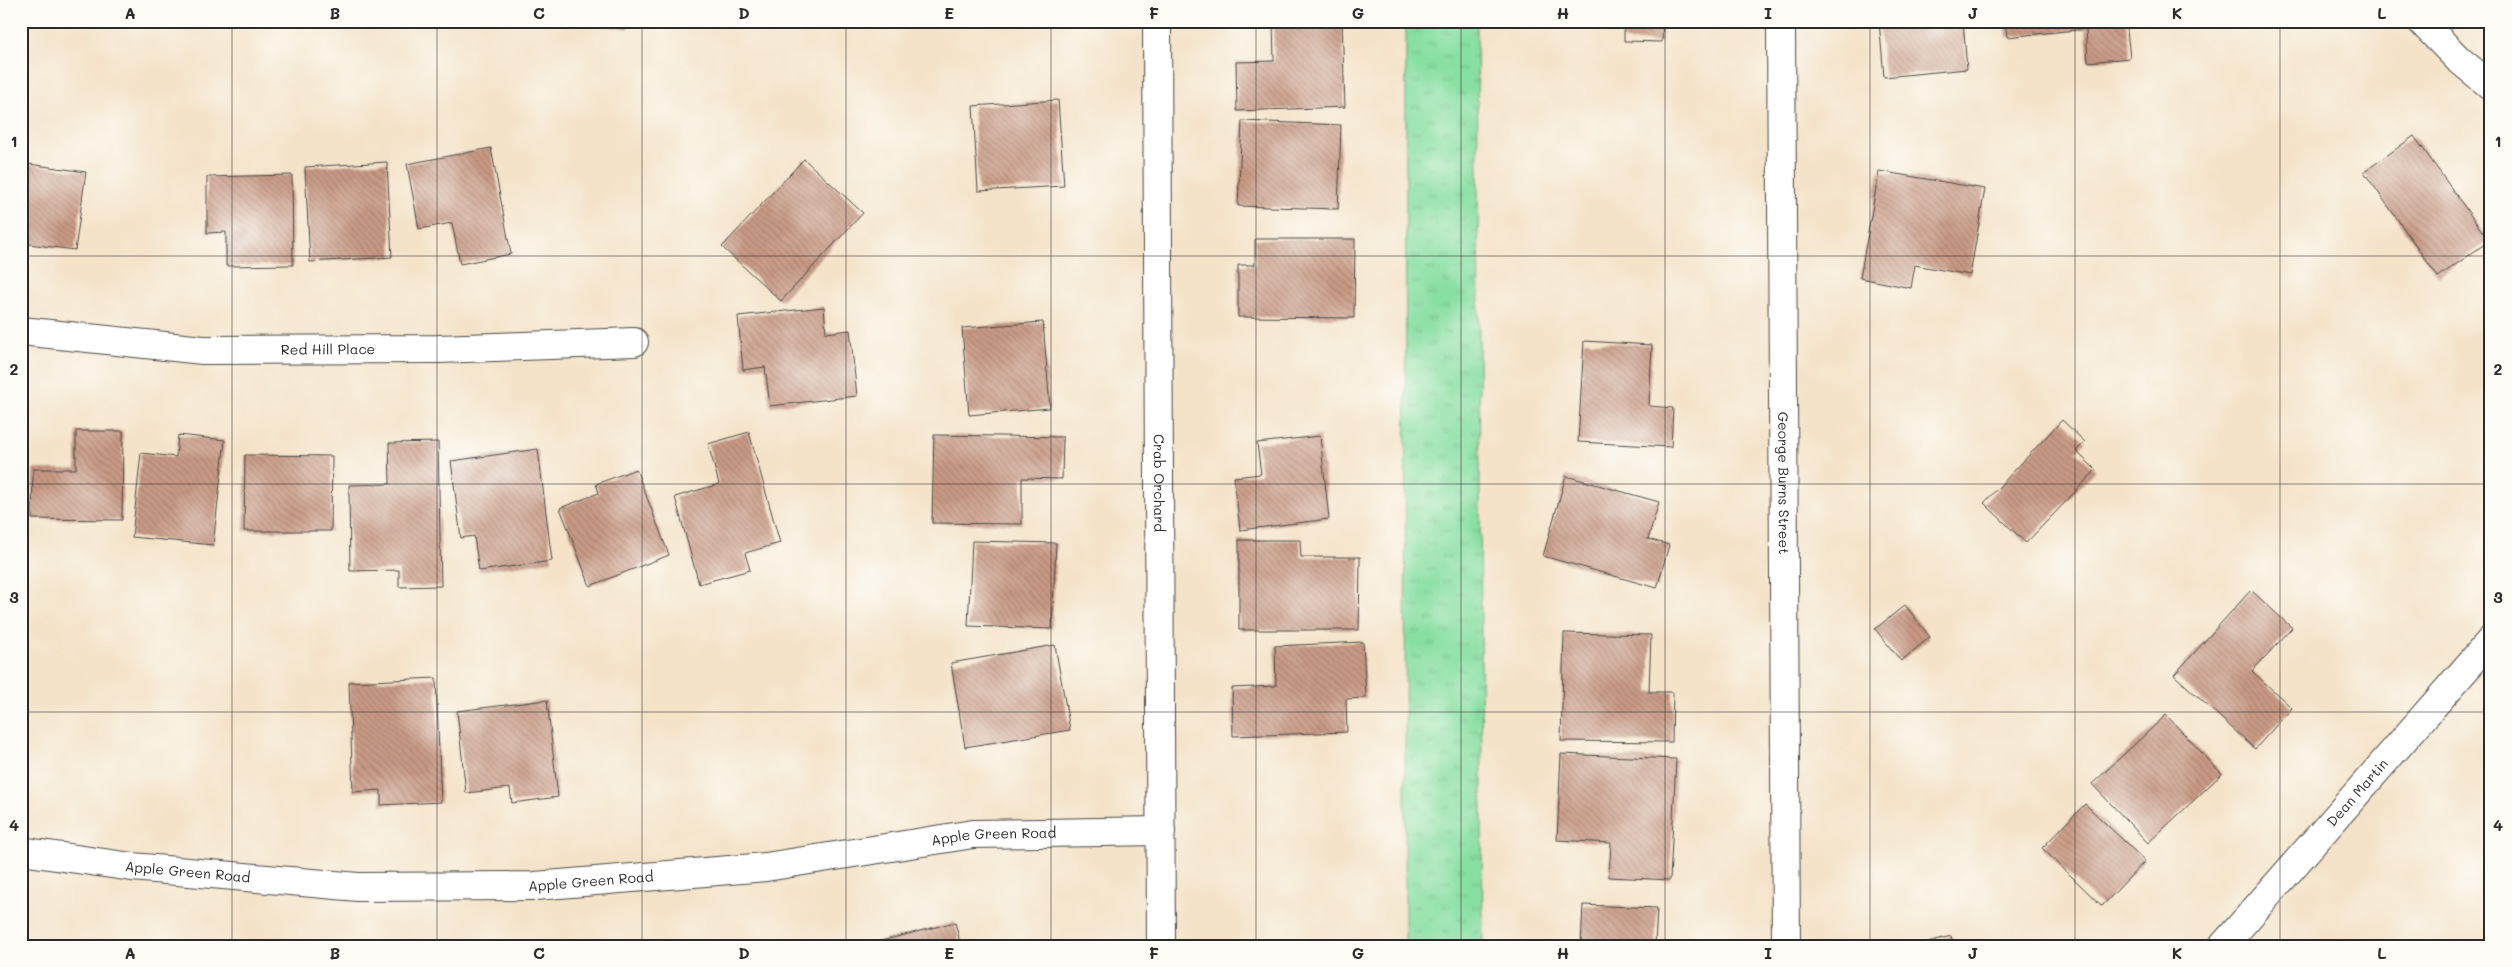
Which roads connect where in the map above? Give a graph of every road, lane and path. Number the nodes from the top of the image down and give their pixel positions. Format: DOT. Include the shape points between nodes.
graph roads {
  1 [pos="1157,21"];
  2 [pos="1781,21"];
  3 [pos="2422,21"];
  4 [pos="2491,86"];
  5 [pos="21,331"];
  6 [pos="634,342"];
  7 [pos="2491,640"];
  8 [pos="1160,831"];
  9 [pos="21,851"];
  10 [pos="1161,946"];
  11 [pos="1786,946"];
  12 [pos="2223,946"];
  1 -- 8 [label="street, Crab Orchard"];
  2 -- 11 [label="street, George Burns Street"];
  3 -- 4 [label="street" via="2458,59"];
  5 -- 6 [label="street, Red Hill Place" via="203,350 438,350"];
  7 -- 12 [label="street, Dean Martin"];
  8 -- 9 [label="street, Apple Green Road" via="973,834 766,867 535,886 358,887 132,867"];
  8 -- 10 [label="street, Crab Orchard"];
}
